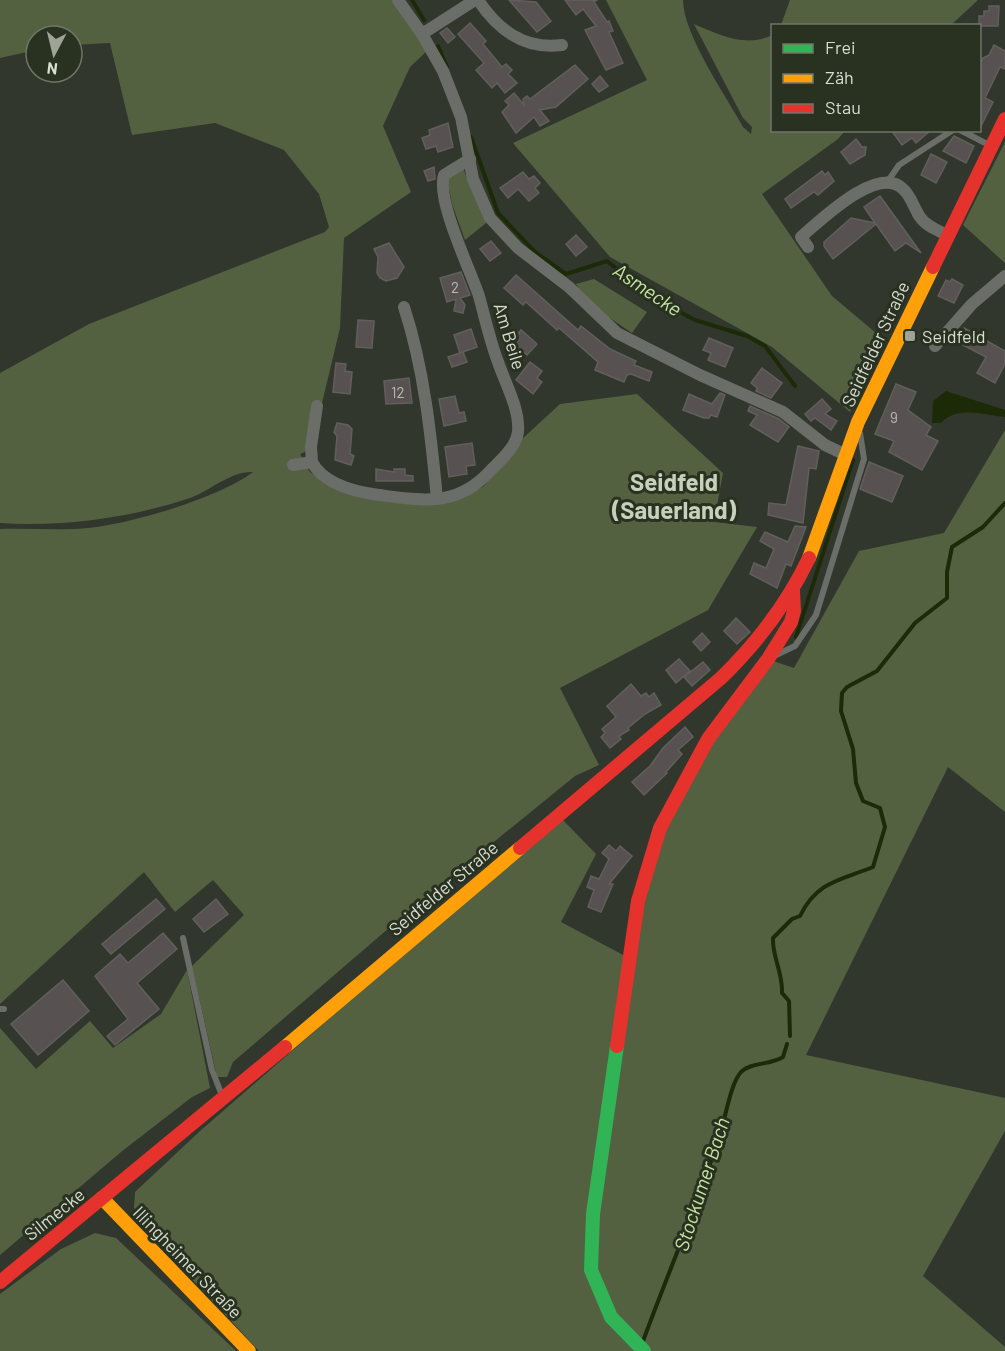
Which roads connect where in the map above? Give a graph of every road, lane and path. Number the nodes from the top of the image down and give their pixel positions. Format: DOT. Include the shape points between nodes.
graph roads {
  1 [pos="398,0"];
  2 [pos="476,0"];
  3 [pos="422,34"];
  4 [pos="562,45"];
  5 [pos="1005,118"];
  6 [pos="950,132"];
  7 [pos="964,132"];
  8 [pos="992,146"];
  9 [pos="470,159"];
  10 [pos="888,181"];
  11 [pos="947,235"];
  12 [pos="808,247"];
  13 [pos="1005,276"];
  14 [pos="404,307"];
  15 [pos="935,346"];
  16 [pos="317,406"];
  17 [pos="858,422"];
  18 [pos="846,456"];
  19 [pos="312,462"];
  20 [pos="293,465"];
  21 [pos="437,499"];
  22 [pos="793,591"];
  23 [pos="768,659"];
  24 [pos="183,938"];
  25 [pos="224,1098"];
  26 [pos="102,1198"];
  27 [pos="0,1282"];
  28 [pos="249,1351"];
  29 [pos="644,1351"];
  1 -- 3 [label="street"];
  2 -- 3 [label="street"];
  2 -- 4 [label="street" via="497,26 511,35 547,47"];
  3 -- 9 [label="street" via="443,71 461,117"];
  5 -- 8 [label="main road, Seidfelder Straße"];
  6 -- 10 [label="lane" via="898,165"];
  7 -- 8 [label="lane"];
  8 -- 11 [label="main road, Seidfelder Straße"];
  9 -- 18 [label="street" via="473,179 490,218 518,248 569,287 617,333 783,412 825,445"];
  9 -- 21 [label="street, Am Beile" via="444,175 441,183 517,418 518,433 510,449 471,490"];
  10 -- 11 [label="street" via="903,188 925,222"];
  10 -- 12 [label="street" via="870,185 801,237"];
  11 -- 17 [label="main road, Seidfelder Straße"];
  13 -- 15 [label="street" via="972,304"];
  14 -- 21 [label="street" via="415,340"];
  16 -- 19 [label="street"];
  17 -- 18 [label="main road, Seidfelder Straße"];
  17 -- 23 [label="lane" via="864,459 816,615 795,646"];
  18 -- 22 [label="main road, Seidfelder Straße" via="810,556"];
  19 -- 20 [label="street"];
  19 -- 21 [label="street, Am Beile" via="322,475 358,492"];
  22 -- 23 [label="main road, Seidfelder Straße" via="791,622"];
  22 -- 25 [label="main road, Seidfelder Straße" via="739,663"];
  23 -- 29 [label="main road, Seidfelder Straße" via="708,739 672,805 657,838 638,902 593,1214 591,1270 611,1317"];
  24 -- 25 [label="lane" via="212,1070"];
  25 -- 26 [label="main road, Seidfelder Straße"];
  26 -- 27 [label="main road, Silmecke"];
  26 -- 28 [label="main road, Illingheimer Straße"];
}
